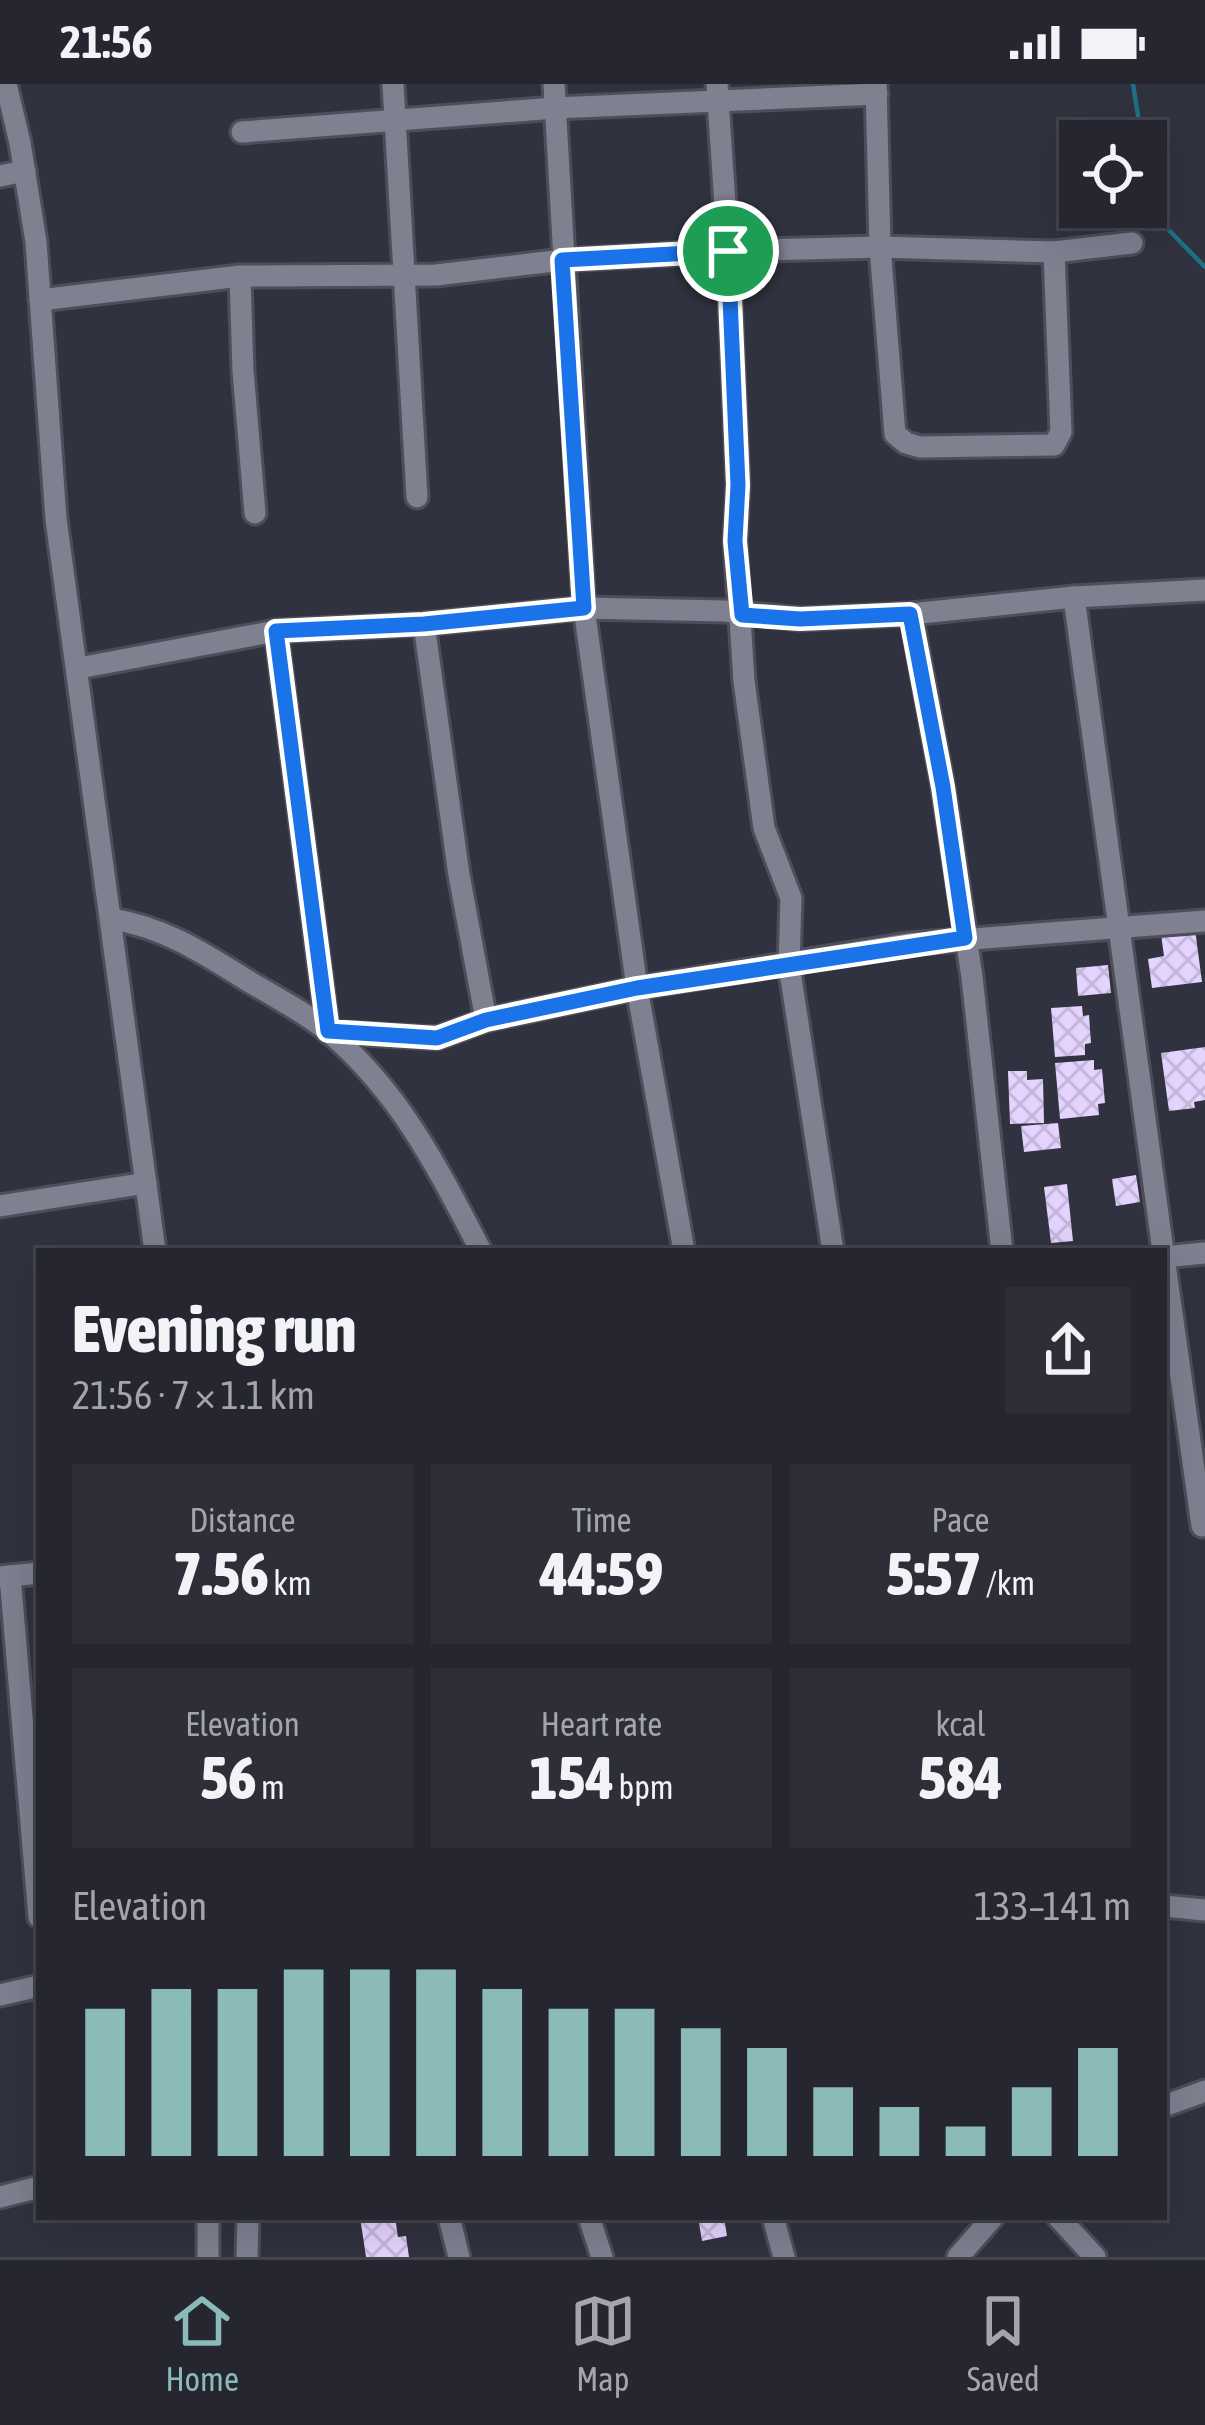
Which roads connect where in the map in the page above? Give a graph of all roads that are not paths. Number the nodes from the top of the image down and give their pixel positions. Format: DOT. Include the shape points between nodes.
graph roads {
  1 [pos="6,84"];
  2 [pos="393,84"];
  3 [pos="554,84"];
  4 [pos="877,89"];
  5 [pos="717,92"];
  6 [pos="555,108"];
  7 [pos="395,118"];
  8 [pos="242,132"];
  9 [pos="25,171"];
  10 [pos="0,176"];
  11 [pos="1132,243"];
  12 [pos="880,247"];
  13 [pos="728,251"];
  14 [pos="1054,253"];
  15 [pos="562,260"];
  16 [pos="404,275"];
  17 [pos="240,276"];
  18 [pos="40,300"];
  19 [pos="417,497"];
  20 [pos="255,513"];
  21 [pos="1205,590"];
  22 [pos="1074,597"];
  23 [pos="584,608"];
  24 [pos="910,614"];
  25 [pos="742,615"];
  26 [pos="424,624"];
  27 [pos="276,631"];
  28 [pos="79,668"];
  29 [pos="112,919"];
  30 [pos="1205,921"];
  31 [pos="1121,929"];
  32 [pos="965,938"];
  33 [pos="789,965"];
  34 [pos="637,988"];
  35 [pos="486,1020"];
  36 [pos="328,1031"];
  37 [pos="146,1183"];
  38 [pos="0,1205"];
  39 [pos="155,1248"];
  40 [pos="472,1248"];
  41 [pos="683,1248"];
  42 [pos="833,1248"];
  43 [pos="1002,1248"];
  44 [pos="1163,1248"];
  45 [pos="1205,1253"];
  46 [pos="1167,1255"];
  47 [pos="1167,1276"];
  48 [pos="1202,1526"];
  49 [pos="36,1573"];
  50 [pos="5,1577"];
  51 [pos="36,1887"];
  52 [pos="1167,1906"];
  53 [pos="1205,1910"];
  54 [pos="36,1987"];
  55 [pos="0,1995"];
  56 [pos="1205,2091"];
  57 [pos="1167,2105"];
  58 [pos="36,2188"];
  59 [pos="0,2197"];
  60 [pos="208,2220"];
  61 [pos="248,2220"];
  62 [pos="450,2220"];
  63 [pos="591,2220"];
  64 [pos="774,2220"];
  65 [pos="989,2220"];
  66 [pos="1061,2220"];
  67 [pos="208,2257"];
  68 [pos="247,2257"];
  69 [pos="459,2257"];
  70 [pos="602,2257"];
  71 [pos="784,2257"];
  72 [pos="958,2257"];
  73 [pos="1095,2257"];
  1 -- 9 [label="street"];
  2 -- 7 [label="street"];
  3 -- 6 [label="street"];
  4 -- 5 [label="street"];
  4 -- 12 [label="street"];
  5 -- 6 [label="street"];
  5 -- 13 [label="street"];
  6 -- 7 [label="street"];
  6 -- 15 [label="street"];
  7 -- 8 [label="street"];
  7 -- 16 [label="street"];
  9 -- 10 [label="street"];
  9 -- 18 [label="street"];
  11 -- 14 [label="street"];
  12 -- 13 [label="street"];
  12 -- 14 [label="street"];
  12 -- 14 [label="street" via="895,434 920,447 1054,445 1061,432"];
  13 -- 15 [label="street"];
  13 -- 25 [label="street"];
  15 -- 16 [label="street"];
  15 -- 23 [label="street"];
  16 -- 17 [label="street"];
  16 -- 19 [label="street"];
  17 -- 18 [label="street"];
  17 -- 20 [label="street"];
  18 -- 28 [label="street" via="56,519"];
  21 -- 22 [label="street"];
  22 -- 24 [label="street"];
  22 -- 31 [label="street"];
  23 -- 25 [label="street"];
  23 -- 26 [label="street"];
  23 -- 34 [label="street"];
  24 -- 25 [label="street"];
  24 -- 32 [label="street"];
  25 -- 33 [label="street" via="760,809 790,898"];
  26 -- 27 [label="street"];
  26 -- 35 [label="street"];
  27 -- 28 [label="street"];
  27 -- 36 [label="street"];
  28 -- 29 [label="street"];
  29 -- 36 [label="street" via="145,924 205,953"];
  29 -- 37 [label="street"];
  30 -- 31 [label="street"];
  31 -- 32 [label="street"];
  31 -- 44 [label="street"];
  32 -- 33 [label="street"];
  32 -- 43 [label="street"];
  33 -- 34 [label="street"];
  33 -- 42 [label="street"];
  34 -- 35 [label="street"];
  34 -- 41 [label="street"];
  35 -- 36 [label="street" via="437,1038"];
  36 -- 40 [label="street" via="420,1134"];
  37 -- 38 [label="street"];
  37 -- 39 [label="street"];
  45 -- 46 [label="street"];
  47 -- 48 [label="street"];
  49 -- 50 [label="street"];
  50 -- 51 [label="street"];
  52 -- 53 [label="street"];
  54 -- 55 [label="street"];
  56 -- 57 [label="street"];
  58 -- 59 [label="street"];
  60 -- 67 [label="street"];
  61 -- 68 [label="street"];
  62 -- 69 [label="street"];
  63 -- 70 [label="street"];
  64 -- 71 [label="street"];
  65 -- 72 [label="street"];
  66 -- 73 [label="street"];
}
